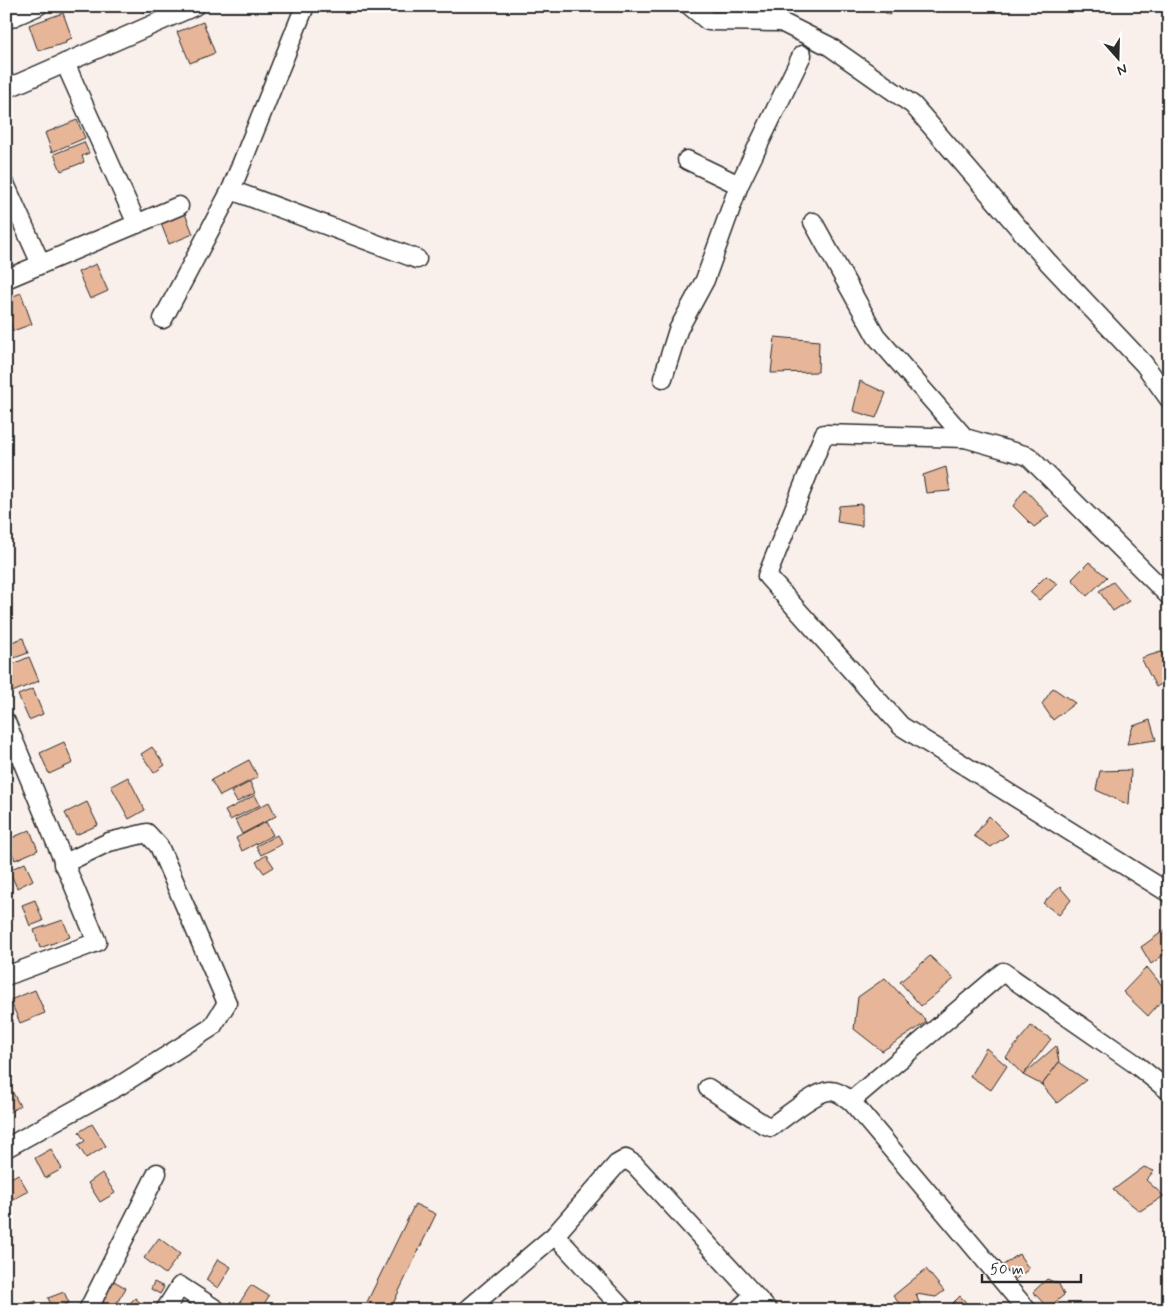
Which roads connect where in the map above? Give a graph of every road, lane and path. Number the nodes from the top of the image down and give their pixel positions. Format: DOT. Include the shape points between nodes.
graph roads {
  1 [pos="38,6"];
  2 [pos="195,6"];
  3 [pos="305,6"];
  4 [pos="690,6"];
  5 [pos="6,20"];
  6 [pos="802,55"];
  7 [pos="65,63"];
  8 [pos="6,89"];
  9 [pos="687,160"];
  10 [pos="739,185"];
  11 [pos="6,186"];
  12 [pos="231,190"];
  13 [pos="179,206"];
  14 [pos="813,222"];
  15 [pos="137,224"];
  16 [pos="417,259"];
  17 [pos="41,264"];
  18 [pos="6,278"];
  19 [pos="163,319"];
  20 [pos="663,378"];
  21 [pos="1169,399"];
  22 [pos="965,438"];
  23 [pos="1169,596"];
  24 [pos="6,722"];
  25 [pos="63,864"];
  26 [pos="1169,893"];
  27 [pos="6,976"];
  28 [pos="708,1088"];
  29 [pos="1169,1091"];
  30 [pos="851,1101"];
  31 [pos="6,1148"];
  32 [pos="157,1173"];
  33 [pos="555,1234"];
  34 [pos="754,1295"];
  35 [pos="88,1310"];
  36 [pos="165,1310"];
  37 [pos="217,1310"];
  38 [pos="469,1310"];
  39 [pos="476,1310"];
  40 [pos="624,1310"];
  41 [pos="738,1310"];
  42 [pos="768,1310"];
  43 [pos="1027,1310"];
  1 -- 5 [label="street"];
  2 -- 7 [label="street"];
  3 -- 12 [label="street"];
  4 -- 21 [label="street" via="708,22 780,22 829,46 913,105 1048,262 1144,364"];
  6 -- 10 [label="street"];
  7 -- 8 [label="street"];
  7 -- 15 [label="street"];
  9 -- 10 [label="street"];
  10 -- 20 [label="street" via="705,280 678,330"];
  11 -- 17 [label="street"];
  12 -- 16 [label="street"];
  12 -- 19 [label="street"];
  13 -- 15 [label="street"];
  14 -- 22 [label="street" via="876,336"];
  15 -- 17 [label="street"];
  17 -- 18 [label="street"];
  22 -- 23 [label="street" via="1028,456"];
  22 -- 26 [label="street" via="824,434 767,576 901,726"];
  24 -- 25 [label="street"];
  25 -- 27 [label="street" via="97,942"];
  25 -- 31 [label="street" via="110,842 147,833 160,846 226,1003 212,1027 122,1084"];
  28 -- 30 [label="street" via="771,1127 830,1090"];
  29 -- 30 [label="street" via="1003,972"];
  30 -- 43 [label="street"];
  32 -- 35 [label="street"];
  33 -- 34 [label="street" via="617,1164 626,1159 636,1165"];
  33 -- 38 [label="street"];
  33 -- 40 [label="street"];
  34 -- 41 [label="street"];
  34 -- 42 [label="street"];
  36 -- 37 [label="street" via="180,1286"];
  38 -- 39 [label="street"];
}
